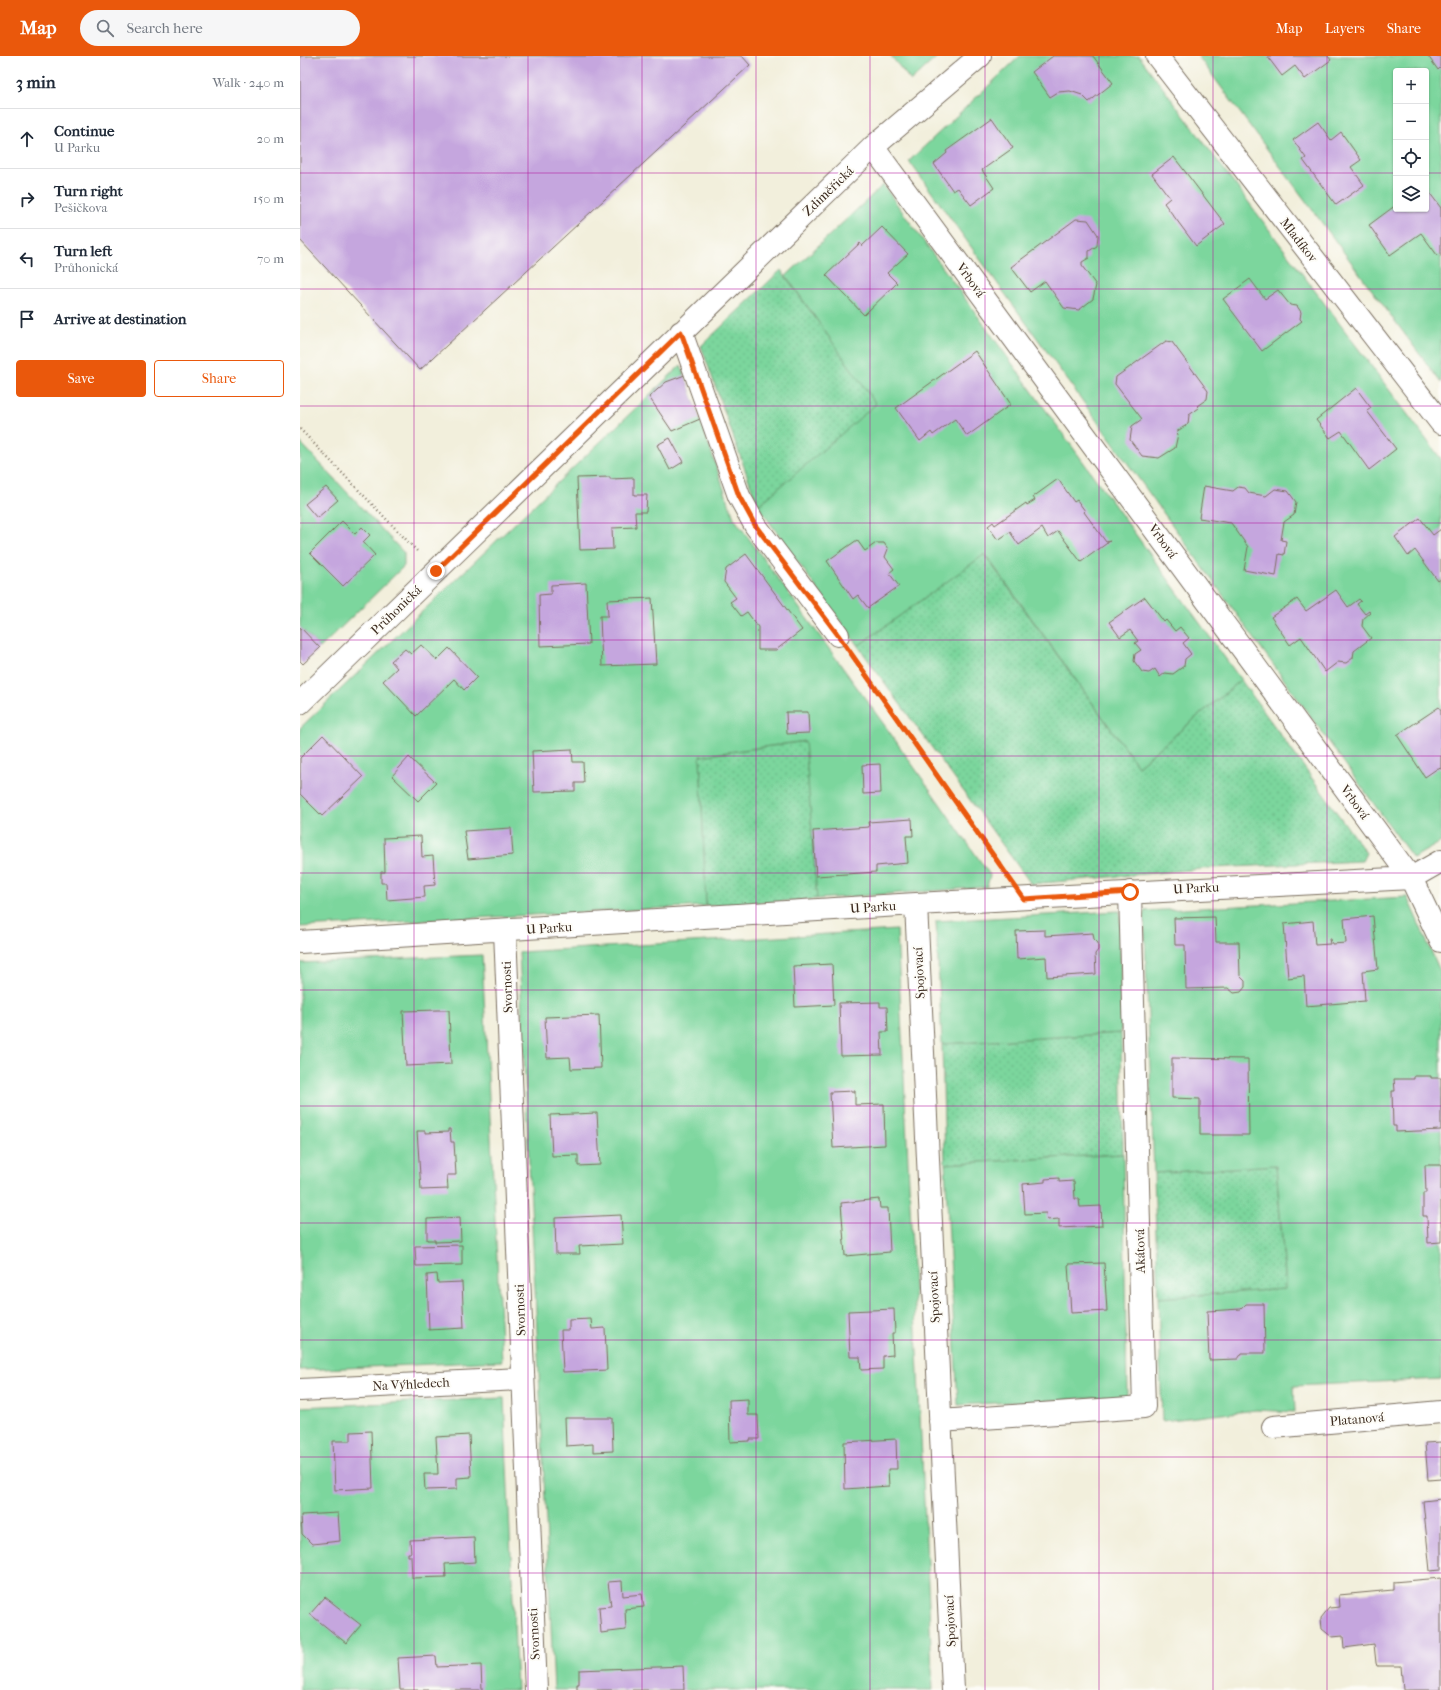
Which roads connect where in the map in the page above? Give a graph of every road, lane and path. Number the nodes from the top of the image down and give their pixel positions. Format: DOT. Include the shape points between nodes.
graph roads {
  1 [pos="980,56"];
  2 [pos="1157,56"];
  3 [pos="873,147"];
  4 [pos="681,332"];
  5 [pos="1441,423"];
  6 [pos="300,429"];
  7 [pos="436,571"];
  8 [pos="838,635"];
  9 [pos="300,703"];
  10 [pos="1441,861"];
  11 [pos="1412,878"];
  12 [pos="1130,892"];
  13 [pos="1024,899"];
  14 [pos="916,904"];
  15 [pos="505,931"];
  16 [pos="1441,941"];
  17 [pos="300,942"];
  18 [pos="522,1379"];
  19 [pos="300,1390"];
  20 [pos="1441,1412"];
  21 [pos="940,1421"];
  22 [pos="1273,1427"];
  23 [pos="536,1690"];
  24 [pos="954,1690"];
  1 -- 3 [label="street, Zdiměřická"];
  2 -- 5 [label="street, Mladíkov"];
  3 -- 4 [label="street, Zdiměřická"];
  3 -- 11 [label="street, Vrbová"];
  4 -- 7 [label="street, Průhonická"];
  4 -- 8 [label="street" via="739,496 755,525"];
  6 -- 7 [label="path"];
  7 -- 9 [label="street, Průhonická"];
  8 -- 13 [label="path"];
  10 -- 11 [label="street, U Parku"];
  11 -- 12 [label="street, U Parku"];
  11 -- 16 [label="street, Vrbová"];
  12 -- 13 [label="street, U Parku"];
  12 -- 21 [label="street, Akátová" via="1144,1407"];
  13 -- 14 [label="street, U Parku"];
  14 -- 15 [label="street, U Parku"];
  14 -- 21 [label="street, Spojovací"];
  15 -- 17 [label="street, U Parku"];
  15 -- 18 [label="street, Svornosti"];
  18 -- 19 [label="street, Na Výhledech"];
  18 -- 23 [label="street, Svornosti"];
  20 -- 22 [label="street, Platanová"];
  21 -- 24 [label="street, Spojovací"];
}
